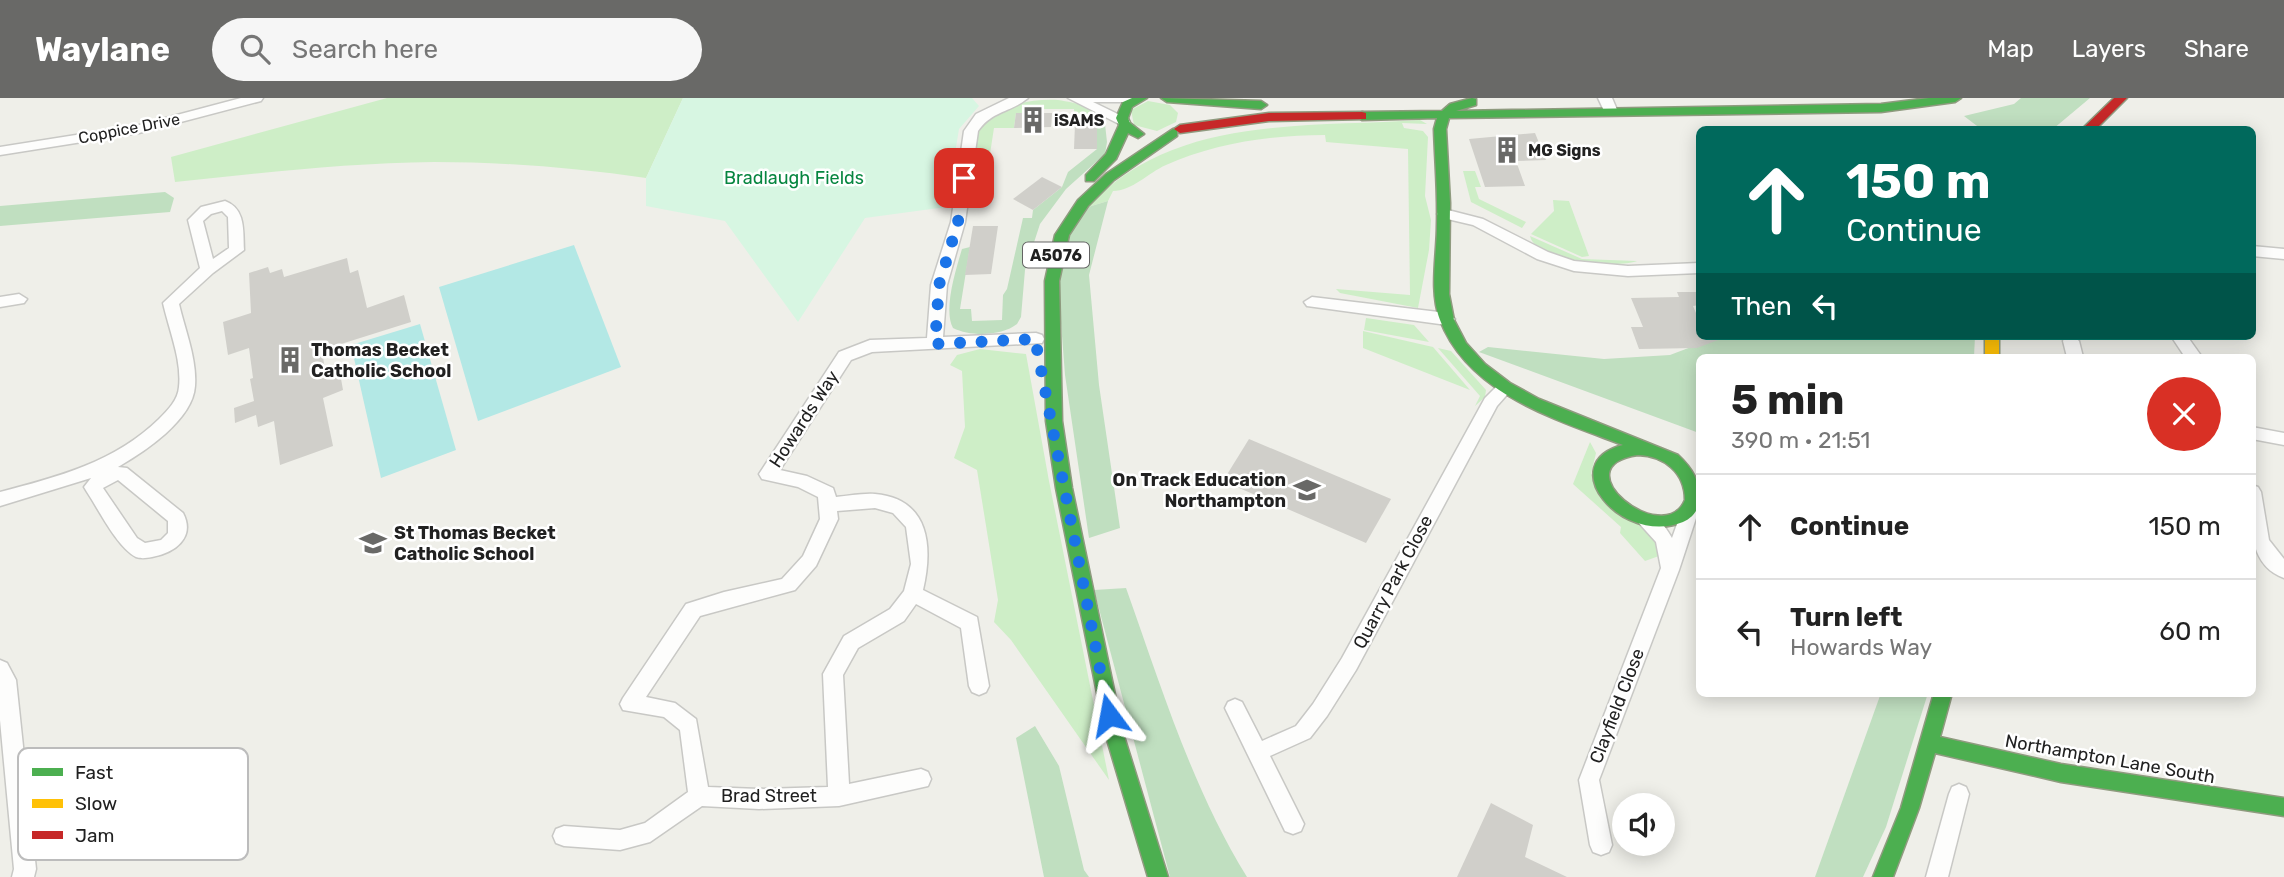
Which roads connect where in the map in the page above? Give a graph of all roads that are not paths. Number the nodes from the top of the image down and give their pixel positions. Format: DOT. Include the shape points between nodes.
graph roads {
  1 [pos="256,98"];
  2 [pos="1021,98"];
  3 [pos="1075,98"];
  4 [pos="1091,98"];
  5 [pos="1140,98"];
  6 [pos="1167,98"];
  7 [pos="1587,98"];
  8 [pos="1655,98"];
  9 [pos="1955,98"];
  10 [pos="2121,98"];
  11 [pos="1604,101"];
  12 [pos="1428,102"];
  13 [pos="1476,109"];
  14 [pos="1298,116"];
  15 [pos="1447,118"];
  16 [pos="1124,123"];
  17 [pos="2091,126"];
  18 [pos="1177,131"];
  19 [pos="0,151"];
  20 [pos="1124,167"];
  21 [pos="1444,214"];
  22 [pos="1042,244"];
  23 [pos="2256,251"];
  24 [pos="2284,254"];
  25 [pos="1696,268"];
  26 [pos="208,270"];
  27 [pos="19,299"];
  28 [pos="0,302"];
  29 [pos="1312,302"];
  30 [pos="1447,319"];
  31 [pos="1035,332"];
  32 [pos="935,344"];
  33 [pos="1505,388"];
  34 [pos="1588,423"];
  35 [pos="1055,428"];
  36 [pos="2256,434"];
  37 [pos="2284,439"];
  38 [pos="1658,452"];
  39 [pos="1606,459"];
  40 [pos="1696,466"];
  41 [pos="106,468"];
  42 [pos="0,499"];
  43 [pos="1695,499"];
  44 [pos="828,505"];
  45 [pos="1646,521"];
  46 [pos="2256,525"];
  47 [pos="1670,570"];
  48 [pos="2284,570"];
  49 [pos="913,594"];
  50 [pos="0,669"];
  51 [pos="979,685"];
  52 [pos="1942,697"];
  53 [pos="1235,708"];
  54 [pos="1930,743"];
  55 [pos="1257,752"];
  56 [pos="921,779"];
  57 [pos="1959,794"];
  58 [pos="699,796"];
  59 [pos="839,796"];
  60 [pos="18,799"];
  61 [pos="2284,807"];
  62 [pos="1293,824"];
  63 [pos="564,836"];
  64 [pos="1601,845"];
  65 [pos="1158,877"];
  66 [pos="1883,877"];
  67 [pos="1937,877"];
  1 -- 19 [label="street, Coppice Drive" via="139,129"];
  2 -- 32 [label="street" via="993,109 971,131 958,222 939,285"];
  3 -- 16 [label="street"];
  4 -- 5 [label="street"];
  5 -- 16 [label="main road" via="1122,112"];
  6 -- 12 [label="main road" via="1291,107"];
  6 -- 18 [label="main road" via="1186,112"];
  7 -- 13 [label="main road"];
  8 -- 11 [label="main road"];
  9 -- 11 [label="main road" via="1881,108 1752,111"];
  10 -- 17 [label="main road"];
  11 -- 13 [label="main road"];
  12 -- 13 [label="main road"];
  12 -- 15 [label="main road" via="1439,104"];
  13 -- 15 [label="main road"];
  14 -- 15 [label="main road"];
  14 -- 18 [label="main road"];
  14 -- 20 [label="main road" via="1183,140"];
  15 -- 21 [label="main road" via="1441,163"];
  16 -- 18 [label="main road" via="1147,136"];
  16 -- 22 [label="main road" via="1112,156 1063,207"];
  18 -- 20 [label="main road, A5076"];
  20 -- 35 [label="main road, A5076" via="1073,215 1055,257"];
  21 -- 25 [label="street" via="1489,225 1572,266"];
  21 -- 30 [label="main road"];
  23 -- 24 [label="street"];
  26 -- 41 [label="street" via="171,303 187,385 183,402 144,444"];
  27 -- 28 [label="street"];
  29 -- 30 [label="street"];
  30 -- 33 [label="main road" via="1466,355"];
  31 -- 32 [label="street, Howards Way"];
  31 -- 35 [label="main road"];
  32 -- 44 [label="street, Howards Way" via="870,346 845,356 768,474 827,493"];
  33 -- 34 [label="main road"];
  33 -- 55 [label="street, Quarry Park Close" via="1469,439 1320,710 1303,732"];
  34 -- 38 [label="main road"];
  34 -- 39 [label="main road"];
  35 -- 65 [label="main road, A5076" via="1114,736"];
  36 -- 37 [label="street"];
  38 -- 39 [label="main road" via="1626,450"];
  38 -- 40 [label="main road"];
  38 -- 43 [label="main road" via="1687,473"];
  39 -- 45 [label="main road" via="1599,478 1608,499 1618,509"];
  41 -- 41 [label="street" via="121,473 177,518 177,536 166,547 142,551 131,543 93,487"];
  41 -- 42 [label="street"];
  43 -- 45 [label="main road" via="1686,514 1668,521"];
  43 -- 47 [label="street, Clayfield Close"];
  44 -- 49 [label="street" via="874,501 899,508 915,524 920,564"];
  44 -- 58 [label="street" via="829,519 810,561 788,585 693,610 630,704 668,709 689,725"];
  45 -- 47 [label="street" via="1668,547"];
  46 -- 48 [label="street" via="2258,541"];
  47 -- 64 [label="street, Clayfield Close" via="1589,780"];
  49 -- 51 [label="street" via="970,623"];
  49 -- 59 [label="street, Brad Street" via="897,615 851,642 833,674"];
  50 -- 60 [label="street" via="6,680"];
  52 -- 54 [label="main road"];
  53 -- 55 [label="street"];
  54 -- 61 [label="main road, Northampton Lane South" via="2065,772"];
  54 -- 66 [label="main road"];
  55 -- 62 [label="street"];
  56 -- 59 [label="street, Brad Street"];
  57 -- 67 [label="street"];
  58 -- 59 [label="street, Brad Street"];
  58 -- 63 [label="street" via="650,832 620,840"];
}
